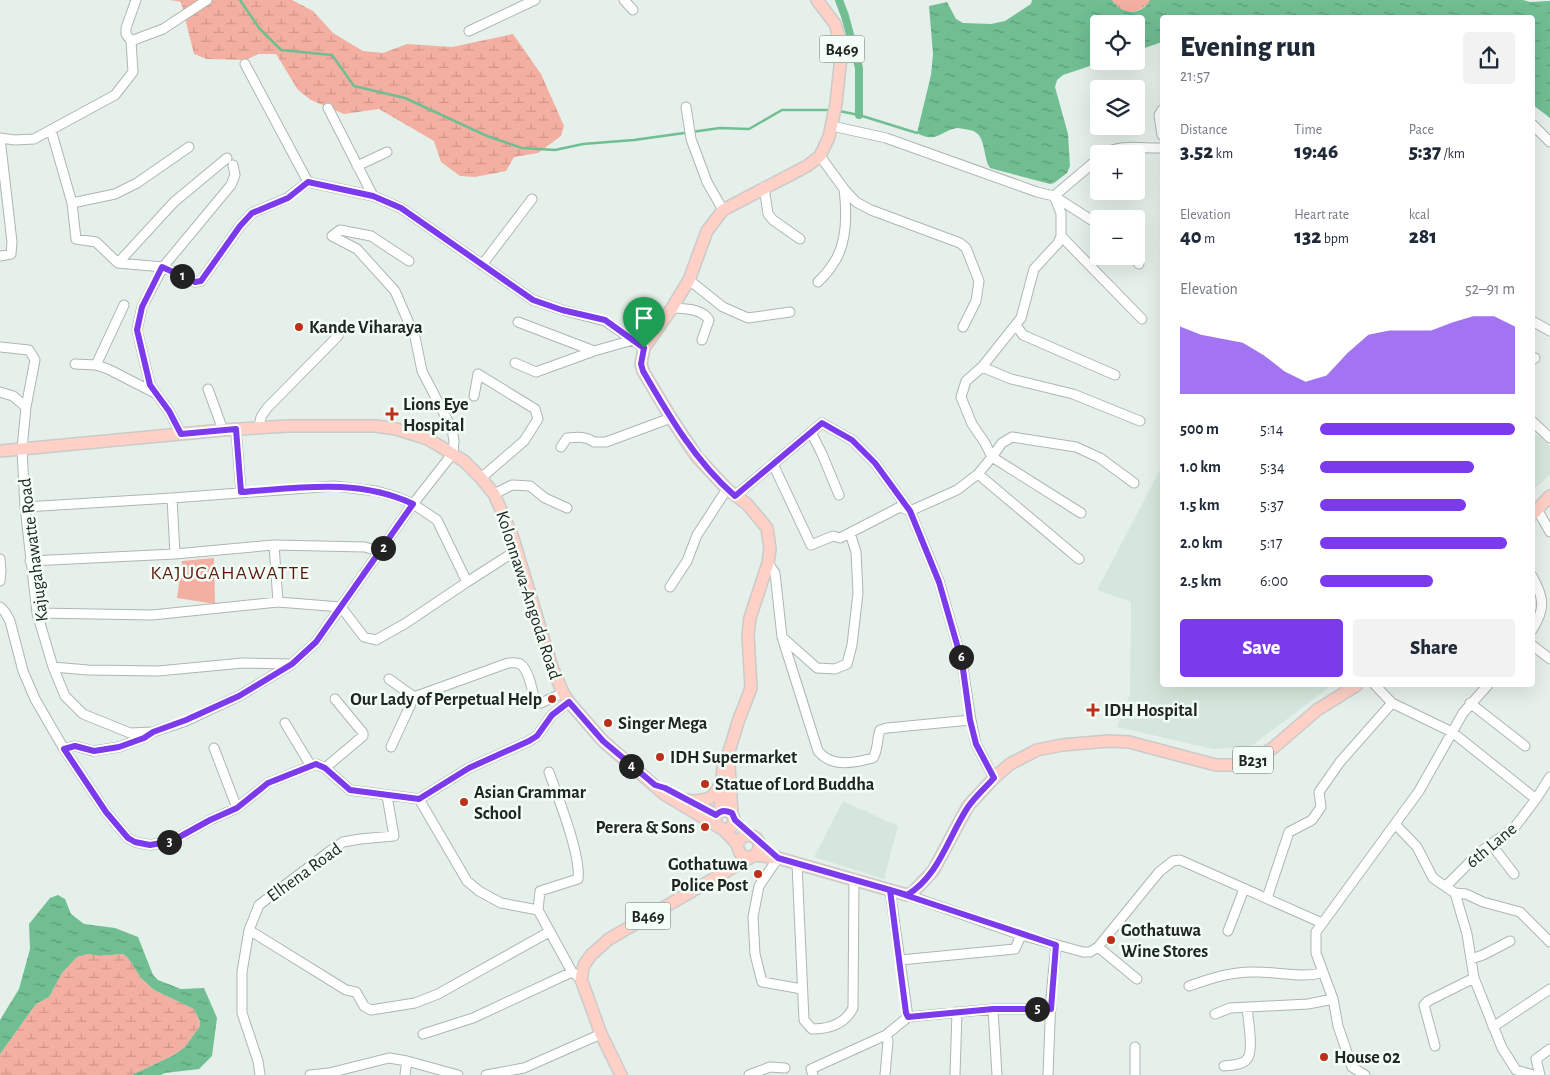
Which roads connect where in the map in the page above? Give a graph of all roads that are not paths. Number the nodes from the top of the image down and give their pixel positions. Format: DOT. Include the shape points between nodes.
graph roads {
  1 [pos="136,0"];
  2 [pos="535,0"];
  3 [pos="624,0"];
  4 [pos="817,0"];
  5 [pos="202,1"];
  6 [pos="517,4"];
  7 [pos="633,10"];
  8 [pos="469,31"];
  9 [pos="131,41"];
  10 [pos="245,64"];
  11 [pos="686,107"];
  12 [pos="328,108"];
  13 [pos="834,115"];
  14 [pos="1535,127"];
  15 [pos="51,130"];
  16 [pos="0,138"];
  17 [pos="1550,142"];
  18 [pos="189,147"];
  19 [pos="1160,148"];
  20 [pos="1145,149"];
  21 [pos="387,152"];
  22 [pos="820,156"];
  23 [pos="357,166"];
  24 [pos="1090,166"];
  25 [pos="308,182"];
  26 [pos="764,187"];
  27 [pos="844,189"];
  28 [pos="373,196"];
  29 [pos="1054,196"];
  30 [pos="532,199"];
  31 [pos="72,203"];
  32 [pos="723,210"];
  33 [pos="1090,219"];
  34 [pos="1061,236"];
  35 [pos="800,239"];
  36 [pos="0,256"];
  37 [pos="409,261"];
  38 [pos="118,262"];
  39 [pos="482,265"];
  40 [pos="162,267"];
  41 [pos="689,280"];
  42 [pos="818,282"];
  43 [pos="124,305"];
  44 [pos="672,308"];
  45 [pos="790,312"];
  46 [pos="1142,319"];
  47 [pos="518,322"];
  48 [pos="1535,322"];
  49 [pos="1016,324"];
  50 [pos="963,327"];
  51 [pos="1550,331"];
  52 [pos="338,336"];
  53 [pos="633,340"];
  54 [pos="702,340"];
  55 [pos="0,347"];
  56 [pos="644,348"];
  57 [pos="594,352"];
  58 [pos="515,362"];
  59 [pos="75,364"];
  60 [pos="96,365"];
  61 [pos="982,367"];
  62 [pos="1115,374"];
  63 [pos="208,389"];
  64 [pos="0,392"];
  65 [pos="157,395"];
  66 [pos="474,396"];
  67 [pos="26,407"];
  68 [pos="671,418"];
  69 [pos="1140,420"];
  70 [pos="1535,425"];
  71 [pos="259,427"];
  72 [pos="236,429"];
  73 [pos="224,430"];
  74 [pos="811,432"];
  75 [pos="181,434"];
  76 [pos="1550,438"];
  77 [pos="561,446"];
  78 [pos="22,449"];
  79 [pos="0,451"];
  80 [pos="453,453"];
  81 [pos="992,457"];
  82 [pos="772,464"];
  83 [pos="978,474"];
  84 [pos="481,478"];
  85 [pos="1134,483"];
  86 [pos="241,492"];
  87 [pos="731,492"];
  88 [pos="494,494"];
  89 [pos="839,496"];
  90 [pos="1550,496"];
  91 [pos="172,498"];
  92 [pos="413,504"];
  93 [pos="25,507"];
  94 [pos="567,508"];
  95 [pos="910,511"];
  96 [pos="1535,512"];
  97 [pos="1080,513"];
  98 [pos="1550,532"];
  99 [pos="850,533"];
  100 [pos="274,545"];
  101 [pos="517,550"];
  102 [pos="380,552"];
  103 [pos="175,554"];
  104 [pos="0,559"];
  105 [pos="1079,559"];
  106 [pos="30,561"];
  107 [pos="768,563"];
  108 [pos="0,581"];
  109 [pos="1535,581"];
  110 [pos="467,582"];
  111 [pos="670,587"];
  112 [pos="1546,600"];
  113 [pos="278,602"];
  114 [pos="341,607"];
  115 [pos="0,608"];
  116 [pos="37,613"];
  117 [pos="1535,626"];
  118 [pos="782,637"];
  119 [pos="1535,647"];
  120 [pos="1550,659"];
  121 [pos="292,664"];
  122 [pos="53,667"];
  123 [pos="389,679"];
  124 [pos="1355,687"];
  125 [pos="1377,687"];
  126 [pos="1486,687"];
  127 [pos="414,697"];
  128 [pos="566,698"];
  129 [pos="335,700"];
  130 [pos="1392,703"];
  131 [pos="1470,703"];
  132 [pos="970,720"];
  133 [pos="286,723"];
  134 [pos="153,732"];
  135 [pos="1452,732"];
  136 [pos="1525,746"];
  137 [pos="391,747"];
  138 [pos="214,748"];
  139 [pos="64,749"];
  140 [pos="728,756"];
  141 [pos="311,766"];
  142 [pos="325,768"];
  143 [pos="550,772"];
  144 [pos="1550,777"];
  145 [pos="994,778"];
  146 [pos="721,784"];
  147 [pos="655,785"];
  148 [pos="387,796"];
  149 [pos="419,799"];
  150 [pos="1536,799"];
  151 [pos="692,802"];
  152 [pos="237,808"];
  153 [pos="733,816"];
  154 [pos="719,820"];
  155 [pos="1396,825"];
  156 [pos="754,837"];
  157 [pos="1491,844"];
  158 [pos="737,847"];
  159 [pos="754,855"];
  160 [pos="778,858"];
  161 [pos="796,864"];
  162 [pos="724,872"];
  163 [pos="1514,874"];
  164 [pos="854,879"];
  165 [pos="1446,886"];
  166 [pos="1244,889"];
  167 [pos="890,890"];
  168 [pos="1455,893"];
  169 [pos="907,895"];
  170 [pos="1267,898"];
  171 [pos="538,910"];
  172 [pos="1322,923"];
  173 [pos="249,930"];
  174 [pos="1228,931"];
  175 [pos="549,932"];
  176 [pos="1021,935"];
  177 [pos="1510,941"];
  178 [pos="1550,942"];
  179 [pos="1056,945"];
  180 [pos="1098,947"];
  181 [pos="1471,959"];
  182 [pos="900,960"];
  183 [pos="1322,973"];
  184 [pos="576,975"];
  185 [pos="1474,978"];
  186 [pos="1137,979"];
  187 [pos="1189,986"];
  188 [pos="802,989"];
  189 [pos="1550,989"];
  190 [pos="1333,999"];
  191 [pos="1247,1008"];
  192 [pos="993,1009"];
  193 [pos="1051,1009"];
  194 [pos="957,1012"];
  195 [pos="1214,1014"];
  196 [pos="908,1017"];
  197 [pos="1493,1027"];
  198 [pos="423,1034"];
  199 [pos="601,1034"];
  200 [pos="886,1035"];
  201 [pos="1435,1046"];
  202 [pos="1135,1047"];
  203 [pos="1550,1050"];
  204 [pos="407,1061"];
  205 [pos="1224,1066"];
  206 [pos="785,1068"];
  207 [pos="260,1075"];
  208 [pos="310,1075"];
  209 [pos="406,1075"];
  210 [pos="458,1075"];
  211 [pos="486,1075"];
  212 [pos="621,1075"];
  213 [pos="748,1075"];
  214 [pos="813,1075"];
  215 [pos="885,1075"];
  216 [pos="955,1075"];
  217 [pos="997,1075"];
  218 [pos="1048,1075"];
  219 [pos="1135,1075"];
  220 [pos="1365,1075"];
  221 [pos="1534,1075"];
  222 [pos="1540,1075"];
  1 -- 9 [label="street" via="126,28"];
  2 -- 6 [label="street"];
  3 -- 7 [label="street"];
  4 -- 13 [label="main road, B469" via="835,24 842,46"];
  5 -- 9 [label="street" via="163,29"];
  6 -- 8 [label="street"];
  9 -- 15 [label="street" via="133,72 115,95"];
  10 -- 25 [label="street"];
  11 -- 32 [label="street" via="690,139 707,182"];
  12 -- 23 [label="street"];
  13 -- 22 [label="main road, B469"];
  13 -- 29 [label="street" via="886,138"];
  14 -- 17 [label="street"];
  15 -- 16 [label="street" via="34,139"];
  15 -- 31 [label="street"];
  16 -- 36 [label="street" via="12,242 11,254"];
  18 -- 31 [label="street" via="137,183 115,194"];
  19 -- 20 [label="street"];
  21 -- 23 [label="street"];
  22 -- 26 [label="main road"];
  22 -- 27 [label="street"];
  23 -- 28 [label="street"];
  24 -- 29 [label="street"];
  25 -- 28 [label="street"];
  25 -- 40 [label="street" via="288,198 252,213 201,281 195,282"];
  26 -- 32 [label="main road"];
  26 -- 35 [label="street" via="768,214"];
  27 -- 42 [label="street" via="846,212 842,246 834,264"];
  27 -- 50 [label="street" via="856,202 870,210 966,248 979,281 976,301"];
  28 -- 39 [label="street" via="401,208"];
  29 -- 33 [label="street"];
  29 -- 34 [label="street" via="1061,213"];
  30 -- 39 [label="street"];
  31 -- 38 [label="street" via="76,239 96,242"];
  32 -- 41 [label="main road" via="707,231"];
  34 -- 46 [label="street"];
  34 -- 49 [label="street" via="1034,269 1021,318"];
  37 -- 80 [label="street" via="371,236 340,230 332,236 357,249 395,291 415,337 422,372 452,429"];
  38 -- 40 [label="street"];
  38 -- 40 [label="street" via="174,202 230,162 235,174 231,185"];
  39 -- 53 [label="street" via="533,300 605,320"];
  40 -- 65 [label="street" via="142,307 137,330 150,385"];
  41 -- 44 [label="main road"];
  41 -- 45 [label="street" via="724,307 748,318"];
  43 -- 60 [label="street"];
  44 -- 54 [label="street" via="706,314 709,320"];
  44 -- 56 [label="main road"];
  47 -- 57 [label="street"];
  48 -- 51 [label="street"];
  49 -- 61 [label="street"];
  49 -- 62 [label="street" via="1023,335"];
  52 -- 71 [label="street" via="267,408"];
  53 -- 56 [label="street"];
  53 -- 57 [label="street"];
  55 -- 67 [label="street, Kajugahawatte Road" via="29,350 35,360"];
  56 -- 68 [label="main road" via="643,371"];
  57 -- 58 [label="street" via="536,372"];
  59 -- 60 [label="street"];
  60 -- 65 [label="street"];
  61 -- 69 [label="street" via="1011,379 1073,394"];
  61 -- 81 [label="street" via="966,381 961,397 972,424"];
  63 -- 73 [label="street"];
  64 -- 67 [label="street" via="12,396"];
  65 -- 75 [label="street"];
  66 -- 84 [label="street" via="478,374 535,409 538,420 524,441"];
  67 -- 78 [label="street, Kajugahawatte Road"];
  68 -- 77 [label="street" via="606,442 567,438"];
  68 -- 87 [label="main road" via="697,457"];
  70 -- 76 [label="street"];
  71 -- 72 [label="main road, Kolonnawa-Angoda Road"];
  71 -- 80 [label="main road, Kolonnawa-Angoda Road" via="376,426 428,439"];
  72 -- 73 [label="main road, Kolonnawa-Angoda Road"];
  72 -- 86 [label="street"];
  73 -- 75 [label="main road, Kolonnawa-Angoda Road"];
  74 -- 82 [label="street"];
  74 -- 89 [label="street"];
  74 -- 95 [label="street" via="822,423 852,440 875,463"];
  75 -- 78 [label="main road, Kolonnawa-Angoda Road"];
  78 -- 79 [label="main road, Kolonnawa-Angoda Road"];
  78 -- 93 [label="street, Kajugahawatte Road"];
  80 -- 84 [label="main road, Kolonnawa-Angoda Road"];
  80 -- 92 [label="street, Kajugahawatte Road"];
  81 -- 83 [label="street"];
  81 -- 85 [label="street" via="1002,443 1012,437 1076,447 1100,458"];
  81 -- 97 [label="street"];
  82 -- 87 [label="street"];
  82 -- 99 [label="street" via="811,545"];
  83 -- 95 [label="street" via="957,490"];
  83 -- 105 [label="street"];
  84 -- 88 [label="main road, Kolonnawa-Angoda Road"];
  86 -- 91 [label="street"];
  86 -- 92 [label="street" via="334,486 376,491"];
  87 -- 107 [label="main road" via="747,504 767,528"];
  87 -- 111 [label="street" via="697,535 687,561"];
  88 -- 94 [label="street" via="512,485 530,486 545,498"];
  88 -- 101 [label="main road, Kolonnawa-Angoda Road"];
  90 -- 96 [label="main road"];
  91 -- 93 [label="street"];
  91 -- 103 [label="street"];
  92 -- 102 [label="street, Kajugahawatte Road"];
  92 -- 110 [label="street" via="437,520"];
  93 -- 106 [label="street, Kajugahawatte Road"];
  95 -- 99 [label="street" via="900,506"];
  95 -- 132 [label="street" via="939,582 962,662"];
  96 -- 98 [label="street"];
  99 -- 118 [label="street" via="856,552 858,593 847,664 835,669 817,668"];
  100 -- 102 [label="street" via="365,547"];
  100 -- 103 [label="street"];
  100 -- 113 [label="street"];
  101 -- 110 [label="street"];
  101 -- 128 [label="main road, Kolonnawa-Angoda Road" via="552,667"];
  102 -- 114 [label="street, Kajugahawatte Road"];
  103 -- 106 [label="street"];
  104 -- 108 [label="street"];
  106 -- 116 [label="street, Kajugahawatte Road"];
  107 -- 118 [label="street" via="775,573"];
  107 -- 140 [label="main road" via="750,618 751,688"];
  109 -- 112 [label="street"];
  110 -- 114 [label="street" via="376,640 364,637"];
  112 -- 117 [label="street"];
  113 -- 114 [label="street"];
  113 -- 116 [label="street" via="152,616"];
  114 -- 121 [label="street, Kajugahawatte Road" via="316,642"];
  115 -- 139 [label="street" via="10,621 23,672 35,700"];
  116 -- 122 [label="street, Kajugahawatte Road"];
  118 -- 132 [label="street" via="818,751 825,759 836,763 873,758 878,750 880,730 886,728"];
  119 -- 120 [label="street"];
  121 -- 122 [label="street" via="243,662 158,671"];
  121 -- 134 [label="street, Kajugahawatte Road" via="239,696"];
  122 -- 134 [label="street, Kajugahawatte Road" via="65,696 83,714 130,733"];
  123 -- 127 [label="street"];
  124 -- 145 [label="main road, B231" via="1317,710 1273,748 1243,765 1216,765 1129,742 1109,741 1037,750 1010,764"];
  125 -- 130 [label="street"];
  126 -- 131 [label="street"];
  127 -- 128 [label="street" via="508,663 519,663 530,682 535,703"];
  127 -- 137 [label="street"];
  128 -- 147 [label="main road, Kolonnawa-Angoda Road" via="603,741"];
  128 -- 149 [label="street" via="537,736 469,768"];
  129 -- 142 [label="street" via="363,736"];
  130 -- 135 [label="street"];
  130 -- 170 [label="street" via="1340,762 1319,792 1321,807 1312,820 1289,832"];
  131 -- 135 [label="street"];
  131 -- 136 [label="street"];
  132 -- 145 [label="street" via="976,744"];
  133 -- 141 [label="street"];
  134 -- 139 [label="street" via="119,747 94,751 75,746"];
  135 -- 150 [label="street"];
  135 -- 155 [label="street"];
  138 -- 152 [label="street"];
  139 -- 152 [label="street" via="106,812 135,842 150,845 172,841"];
  140 -- 146 [label="main road"];
  140 -- 153 [label="main road"];
  141 -- 142 [label="street" via="316,764"];
  141 -- 152 [label="street" via="268,783"];
  142 -- 148 [label="street" via="350,790"];
  143 -- 171 [label="street" via="579,872 578,879 540,891"];
  144 -- 150 [label="street, 6th Lane"];
  145 -- 169 [label="main road, B231" via="968,806 933,871"];
  146 -- 151 [label="main road" via="713,797"];
  146 -- 154 [label="main road"];
  147 -- 151 [label="main road, Kolonnawa-Angoda Road"];
  147 -- 154 [label="main road, Kolonnawa-Angoda Road" via="664,794"];
  148 -- 149 [label="street"];
  148 -- 173 [label="street, Elhena Road" via="394,836 343,842 330,850 259,905"];
  149 -- 171 [label="street" via="467,881 501,903"];
  150 -- 157 [label="street, 6th Lane" via="1514,828"];
  151 -- 154 [label="main road, Kolonnawa-Angoda Road"];
  153 -- 154 [label="main road" via="726,810"];
  153 -- 154 [label="main road" via="733,825 729,829"];
  153 -- 156 [label="main road"];
  154 -- 158 [label="main road"];
  155 -- 165 [label="street" via="1417,847 1433,878"];
  155 -- 172 [label="street"];
  156 -- 158 [label="main road" via="744,835"];
  156 -- 159 [label="main road" via="759,845"];
  156 -- 160 [label="main road"];
  157 -- 163 [label="street"];
  157 -- 165 [label="street, 6th Lane"];
  158 -- 159 [label="main road" via="747,857"];
  158 -- 162 [label="main road"];
  159 -- 160 [label="main road"];
  159 -- 162 [label="main road, B469"];
  160 -- 161 [label="main road"];
  160 -- 188 [label="street" via="759,886 753,917 755,954 762,982"];
  161 -- 164 [label="main road"];
  161 -- 188 [label="street"];
  162 -- 184 [label="main road, B469" via="609,939 590,955"];
  164 -- 167 [label="main road"];
  164 -- 188 [label="street" via="853,1008 839,1024 826,1029 812,1029 804,1020"];
  165 -- 168 [label="street"];
  166 -- 170 [label="street"];
  166 -- 174 [label="street"];
  166 -- 180 [label="street" via="1180,860 1173,861 1160,872"];
  167 -- 169 [label="main road"];
  167 -- 182 [label="street"];
  168 -- 178 [label="street" via="1520,912"];
  168 -- 181 [label="street"];
  169 -- 176 [label="street"];
  170 -- 172 [label="street"];
  171 -- 175 [label="street"];
  172 -- 183 [label="street" via="1316,932 1316,953"];
  173 -- 175 [label="street" via="346,990 356,992 364,1006 371,1010 415,1003 438,994"];
  173 -- 207 [label="street, Elhena Road" via="242,972 242,1013"];
  175 -- 184 [label="street"];
  176 -- 179 [label="street"];
  176 -- 182 [label="street" via="1015,949"];
  177 -- 181 [label="street"];
  179 -- 180 [label="street" via="1082,952"];
  179 -- 193 [label="street"];
  180 -- 186 [label="street"];
  181 -- 185 [label="street"];
  182 -- 196 [label="street"];
  183 -- 187 [label="street" via="1224,974"];
  183 -- 190 [label="street"];
  184 -- 198 [label="street" via="473,1018"];
  184 -- 199 [label="main road"];
  185 -- 197 [label="street"];
  185 -- 201 [label="street" via="1424,1005"];
  189 -- 197 [label="street"];
  190 -- 191 [label="street"];
  190 -- 220 [label="street" via="1352,1067"];
  191 -- 195 [label="street" via="1230,1008"];
  191 -- 205 [label="street" via="1251,1051 1248,1059"];
  192 -- 193 [label="street"];
  192 -- 194 [label="street"];
  192 -- 217 [label="street"];
  193 -- 218 [label="street"];
  194 -- 196 [label="street"];
  194 -- 216 [label="street"];
  196 -- 200 [label="street"];
  197 -- 221 [label="street" via="1516,1070"];
  199 -- 211 [label="street" via="524,1068"];
  199 -- 212 [label="main road"];
  200 -- 214 [label="street" via="811,1069"];
  200 -- 215 [label="street"];
  202 -- 219 [label="street"];
  203 -- 222 [label="street" via="1536,1059"];
  204 -- 208 [label="street" via="389,1058"];
  204 -- 209 [label="street"];
  204 -- 210 [label="street"];
  206 -- 213 [label="street" via="770,1067"];
}
